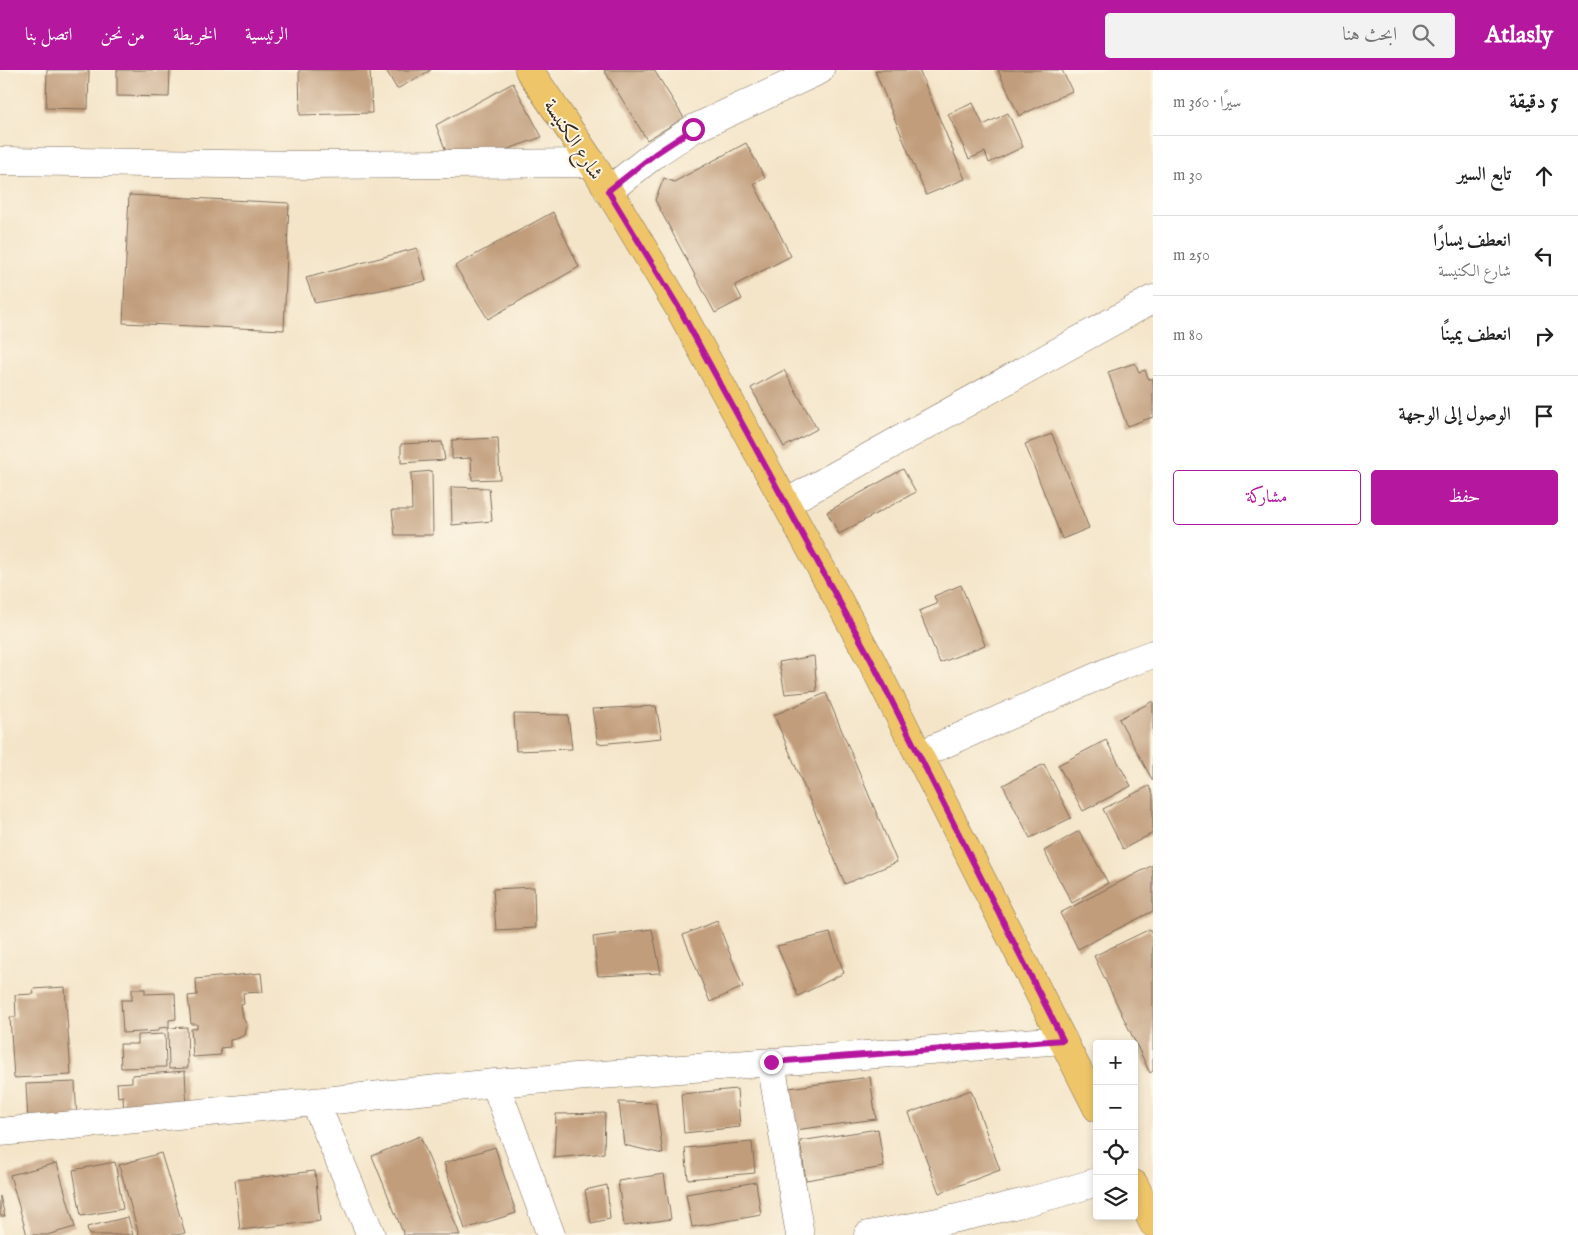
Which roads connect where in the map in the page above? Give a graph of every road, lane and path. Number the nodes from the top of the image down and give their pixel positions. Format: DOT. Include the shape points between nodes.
graph roads {
  1 [pos="529,70"];
  2 [pos="820,70"];
  3 [pos="790,77"];
  4 [pos="0,161"];
  5 [pos="592,163"];
  6 [pos="608,191"];
  7 [pos="1153,299"];
  8 [pos="786,503"];
  9 [pos="1153,654"];
  10 [pos="919,755"];
  11 [pos="1063,1040"];
  12 [pos="771,1062"];
  13 [pos="495,1083"];
  14 [pos="1093,1100"];
  15 [pos="315,1102"];
  16 [pos="0,1132"];
  17 [pos="1093,1183"];
  18 [pos="1138,1192"];
  19 [pos="1153,1223"];
  20 [pos="371,1235"];
  21 [pos="550,1235"];
  22 [pos="800,1235"];
  23 [pos="868,1235"];
  1 -- 5 [label="main road, شارع الكنيسة"];
  2 -- 3 [label="street"];
  3 -- 6 [label="street" via="693,129"];
  4 -- 5 [label="street"];
  5 -- 6 [label="main road, شارع الكنيسة"];
  6 -- 8 [label="main road, شارع الكنيسة" via="679,308"];
  7 -- 8 [label="street"];
  8 -- 10 [label="main road, شارع الكنيسة"];
  9 -- 10 [label="street"];
  10 -- 11 [label="main road, شارع الكنيسة"];
  11 -- 12 [label="street"];
  11 -- 14 [label="main road, شارع الكنيسة"];
  12 -- 13 [label="street"];
  12 -- 22 [label="street"];
  13 -- 15 [label="street"];
  13 -- 21 [label="street"];
  15 -- 16 [label="street"];
  15 -- 20 [label="street"];
  17 -- 23 [label="street" via="939,1223"];
  18 -- 19 [label="main road"];
}
